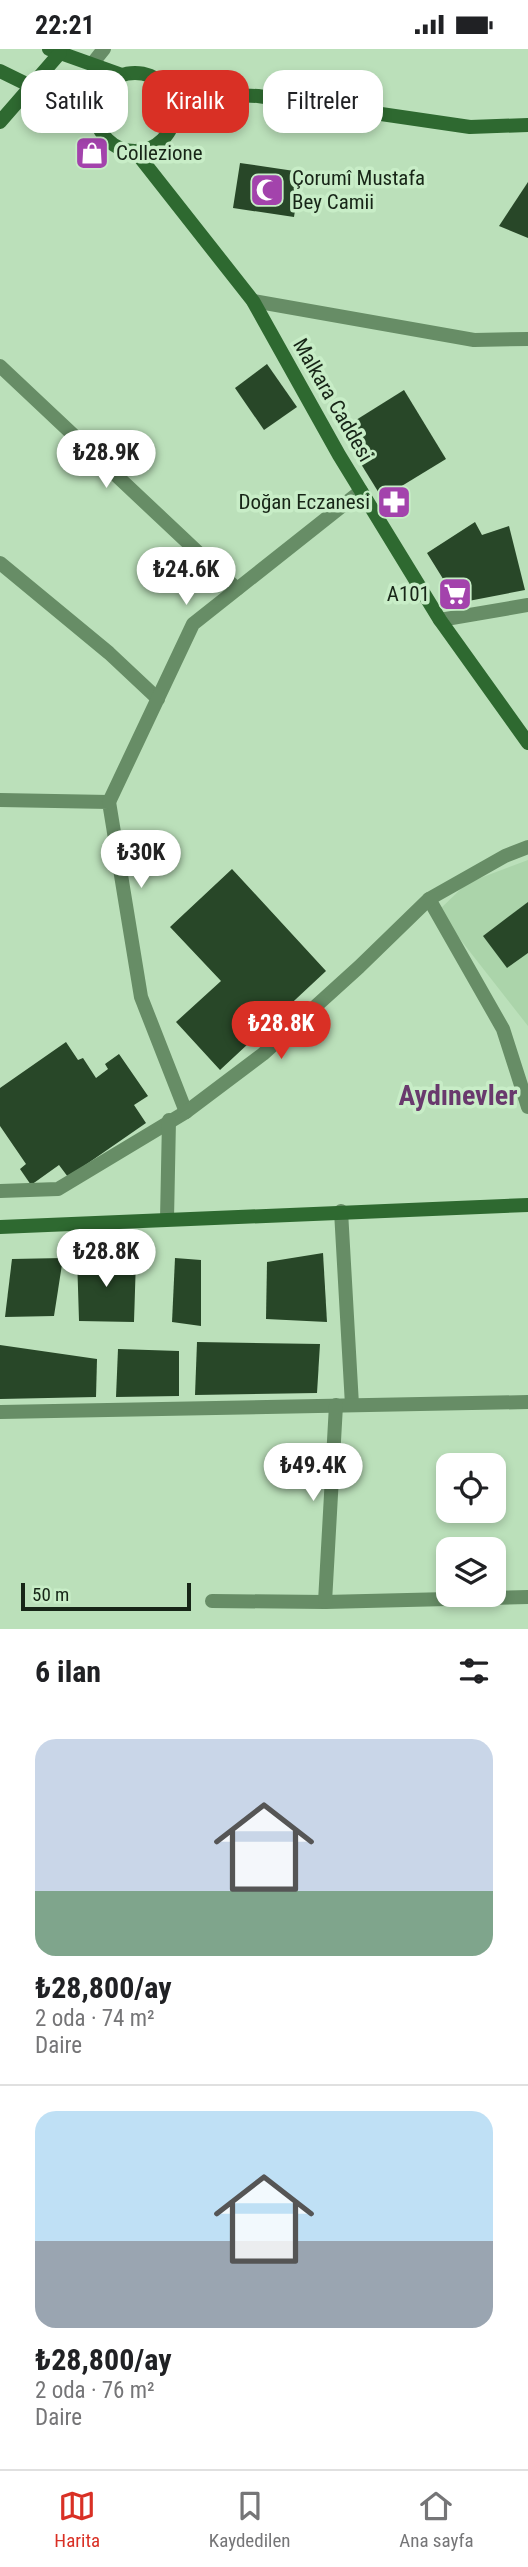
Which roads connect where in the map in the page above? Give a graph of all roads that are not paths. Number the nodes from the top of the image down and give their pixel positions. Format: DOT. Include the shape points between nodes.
graph roads {
  1 [pos="104,49"];
  2 [pos="55,51"];
  3 [pos="92,64"];
  4 [pos="42,70"];
  5 [pos="108,70"];
  6 [pos="0,71"];
  7 [pos="21,82"];
  8 [pos="249,96"];
  9 [pos="21,98"];
  10 [pos="0,122"];
  11 [pos="528,125"];
  12 [pos="104,133"];
  13 [pos="166,133"];
  14 [pos="135,151"];
  15 [pos="253,302"];
  16 [pos="528,339"];
  17 [pos="0,366"];
  18 [pos="361,491"];
  19 [pos="0,563"];
  20 [pos="237,589"];
  21 [pos="528,605"];
  22 [pos="440,620"];
  23 [pos="158,699"];
  24 [pos="528,743"];
  25 [pos="0,800"];
  26 [pos="109,802"];
  27 [pos="528,847"];
  28 [pos="429,899"];
  29 [pos="528,1107"];
  30 [pos="186,1112"];
  31 [pos="169,1120"];
  32 [pos="0,1191"];
  33 [pos="528,1205"];
  34 [pos="341,1211"];
  35 [pos="167,1219"];
  36 [pos="0,1227"];
  37 [pos="528,1402"];
  38 [pos="336,1405"];
  39 [pos="352,1405"];
  40 [pos="0,1412"];
  41 [pos="528,1597"];
  42 [pos="212,1601"];
  43 [pos="326,1602"];
  1 -- 3 [label="street"];
  2 -- 3 [label="main road"];
  2 -- 4 [label="main road"];
  3 -- 5 [label="main road"];
  6 -- 7 [label="main road"];
  8 -- 11 [label="main road" via="470,127"];
  9 -- 10 [label="main road"];
  12 -- 14 [label="main road" via="114,145"];
  13 -- 14 [label="main road" via="157,144"];
  14 -- 15 [label="main road, Malkara Caddesi"];
  15 -- 16 [label="street" via="474,340"];
  15 -- 18 [label="main road, Malkara Caddesi"];
  17 -- 20 [label="street"];
  18 -- 20 [label="street"];
  18 -- 22 [label="main road, Malkara Caddesi"];
  19 -- 23 [label="street"];
  20 -- 23 [label="street" via="193,624"];
  21 -- 22 [label="street"];
  22 -- 24 [label="main road, Malkara Caddesi"];
  23 -- 26 [label="street"];
  25 -- 26 [label="street"];
  26 -- 30 [label="street" via="141,997"];
  27 -- 28 [label="street"];
  28 -- 29 [label="street" via="503,1029"];
  28 -- 30 [label="street" via="263,1054"];
  30 -- 31 [label="street"];
  31 -- 32 [label="street" via="58,1189"];
  31 -- 35 [label="street"];
  33 -- 34 [label="main road"];
  34 -- 35 [label="main road"];
  34 -- 39 [label="street"];
  35 -- 36 [label="main road"];
  37 -- 39 [label="street"];
  38 -- 39 [label="street"];
  38 -- 40 [label="street"];
  38 -- 43 [label="street"];
  41 -- 43 [label="street"];
  42 -- 43 [label="street"];
}
